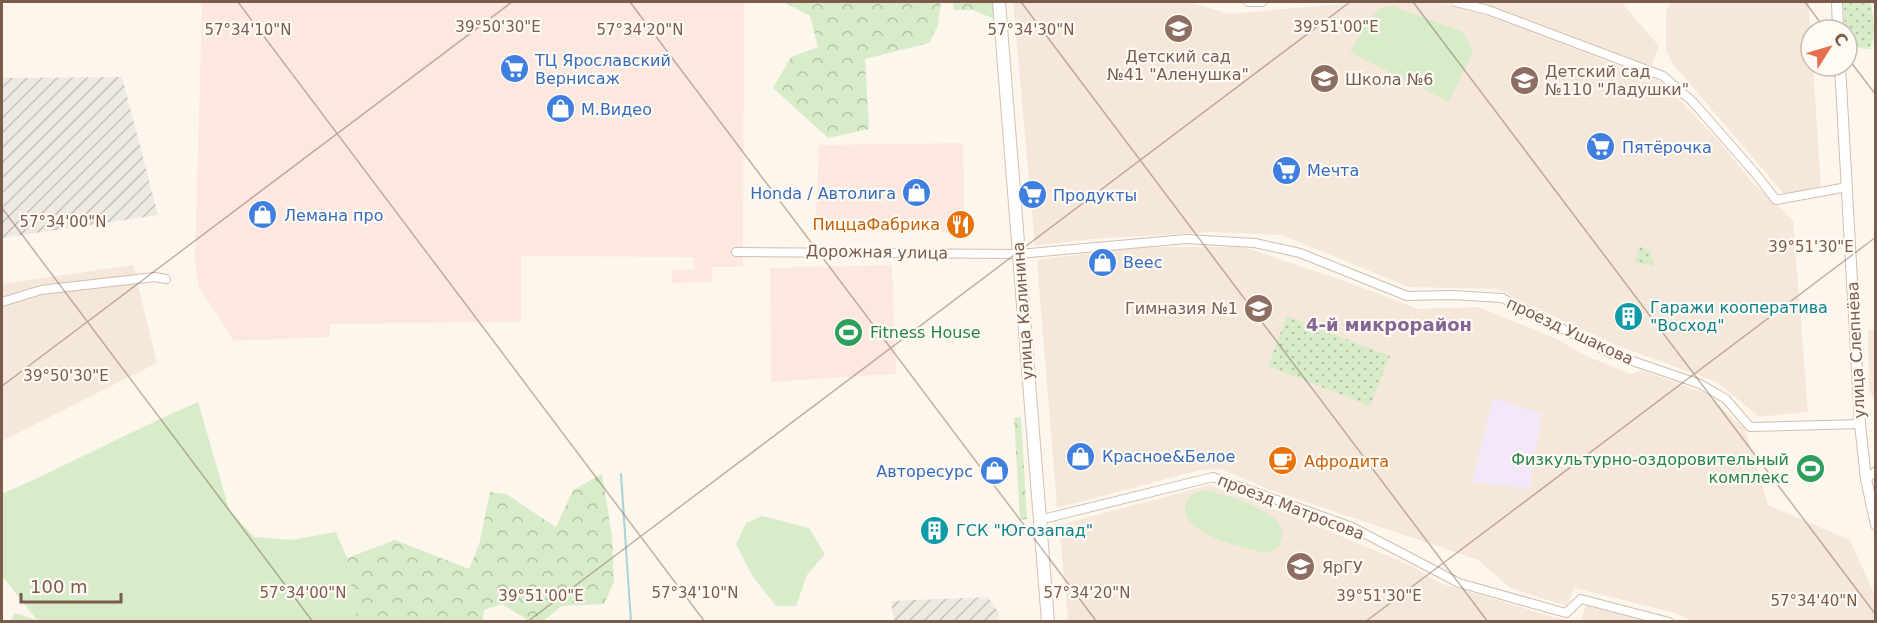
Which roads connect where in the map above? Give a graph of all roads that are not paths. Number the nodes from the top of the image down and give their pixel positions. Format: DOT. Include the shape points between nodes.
graph roads {
  1 [pos="999,2"];
  2 [pos="1248,2"];
  3 [pos="1262,2"];
  4 [pos="1456,2"];
  5 [pos="1837,2"];
  6 [pos="1838,18"];
  7 [pos="1841,78"];
  8 [pos="1847,187"];
  9 [pos="736,252"];
  10 [pos="1019,254"];
  11 [pos="166,279"];
  12 [pos="2,302"];
  13 [pos="1860,424"];
  14 [pos="1875,471"];
  15 [pos="1866,479"];
  16 [pos="1039,520"];
  17 [pos="1875,525"];
  18 [pos="1048,621"];
  19 [pos="1669,621"];
  1 -- 10 [label="main road, улица Калинина"];
  2 -- 3 [label="street"];
  4 -- 8 [label="street" via="1488,10 1663,76 1693,102 1776,200"];
  5 -- 6 [label="street"];
  7 -- 8 [label="street, улица Слепнёва"];
  8 -- 13 [label="street, улица Слепнёва"];
  9 -- 10 [label="street, Дорожная улица"];
  10 -- 13 [label="street, проезд Ушакова" via="1186,239 1255,243 1300,253 1407,296 1502,298 1612,354 1700,384 1726,399 1750,427"];
  10 -- 16 [label="main road, улица Калинина"];
  11 -- 12 [label="street" via="41,290"];
  13 -- 15 [label="street, улица Слепнёва"];
  14 -- 15 [label="street"];
  15 -- 17 [label="street, улица Слепнёва"];
  16 -- 18 [label="main road, улица Калинина"];
  16 -- 19 [label="street, проезд Матросова" via="1212,477 1352,527 1459,583 1566,613 1581,599"];
}
